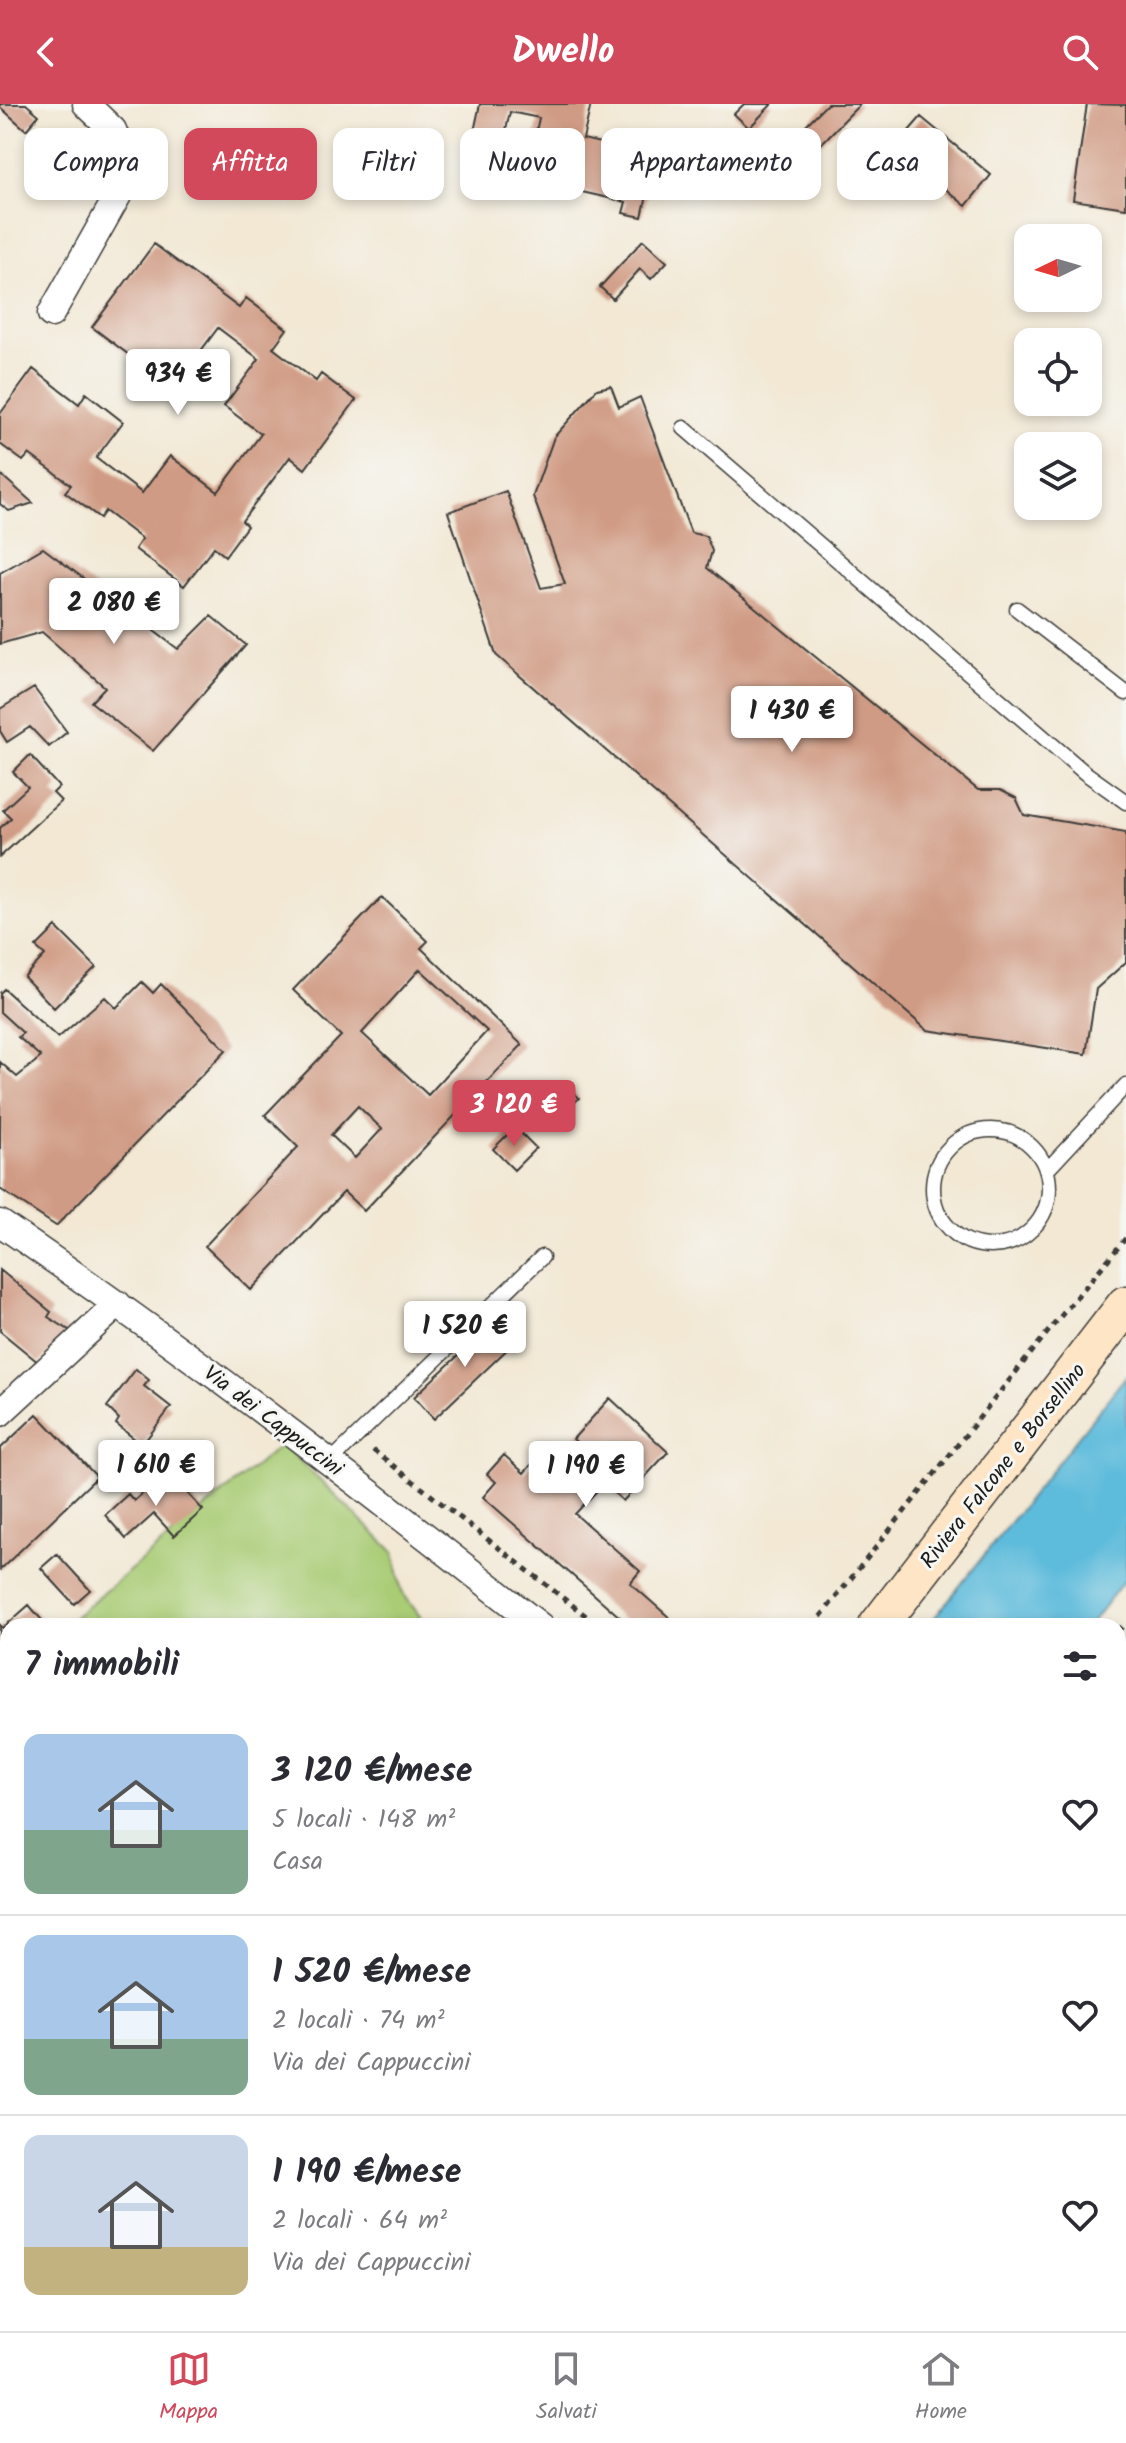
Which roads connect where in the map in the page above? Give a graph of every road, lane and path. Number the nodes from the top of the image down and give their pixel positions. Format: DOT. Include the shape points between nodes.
graph roads {
  1 [pos="86,104"];
  2 [pos="51,314"];
  3 [pos="684,428"];
  4 [pos="1017,609"];
  5 [pos="1126,693"];
  6 [pos="1126,802"];
  7 [pos="1126,1085"];
  8 [pos="1047,1170"];
  9 [pos="4,1232"];
  10 [pos="1126,1238"];
  11 [pos="542,1257"];
  12 [pos="118,1304"];
  13 [pos="1126,1305"];
  14 [pos="0,1413"];
  15 [pos="356,1438"];
  16 [pos="330,1462"];
  17 [pos="530,1618"];
  18 [pos="589,1618"];
  19 [pos="819,1618"];
  20 [pos="884,1618"];
  1 -- 2 [label="street" via="113,130 130,174"];
  3 -- 6 [label="lane" via="1084,772"];
  4 -- 5 [label="lane"];
  7 -- 8 [label="lane"];
  8 -- 8 [label="lane" via="1040,1154 1011,1132 974,1131 958,1139 936,1169 935,1205 956,1235 972,1244 1008,1244 1025,1236 1047,1207"];
  9 -- 12 [label="street, Via dei Cappuccini"];
  10 -- 19 [label="path"];
  11 -- 15 [label="lane"];
  12 -- 14 [label="street"];
  12 -- 16 [label="street, Via dei Cappuccini"];
  13 -- 20 [label="main road, Riviera Falcone e Borsellino"];
  15 -- 16 [label="lane"];
  15 -- 18 [label="path"];
  16 -- 17 [label="street, Via dei Cappuccini"];
}
